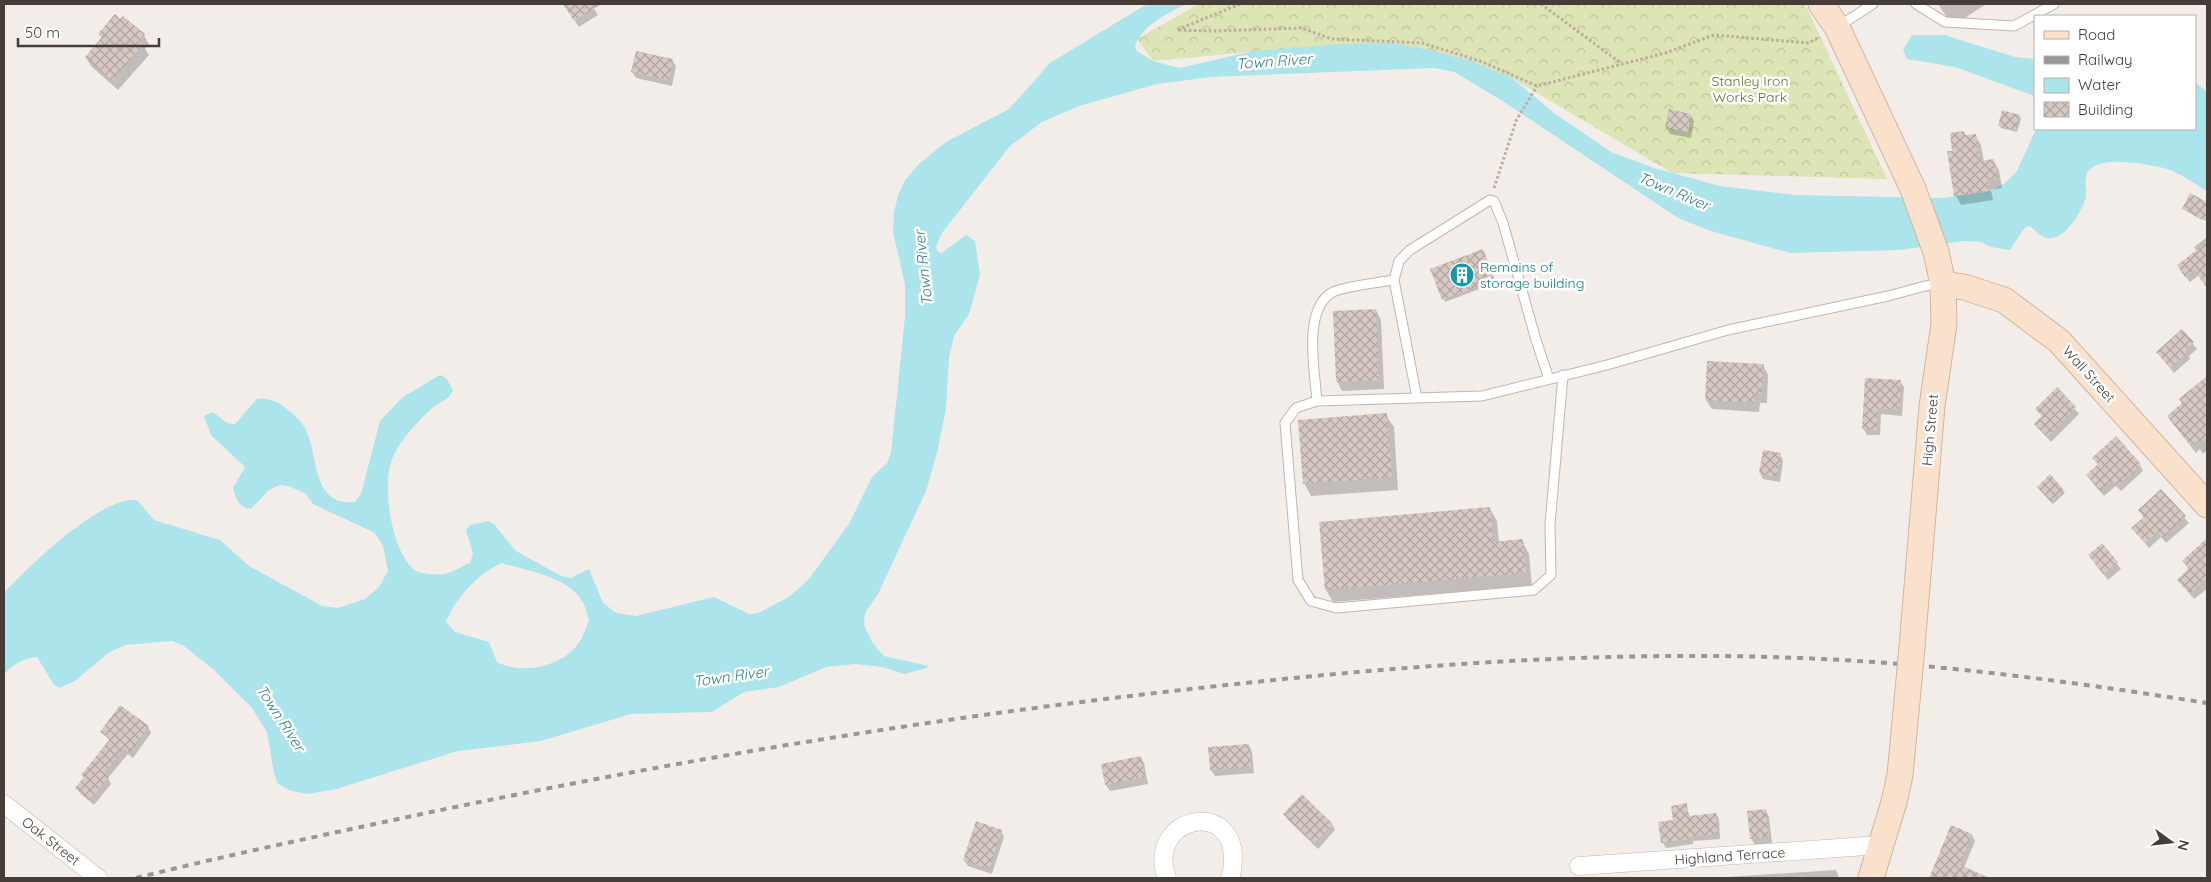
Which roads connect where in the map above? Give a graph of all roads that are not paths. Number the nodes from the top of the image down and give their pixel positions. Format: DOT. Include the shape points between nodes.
graph roads {
  1 [pos="1821,4"];
  2 [pos="1873,4"];
  3 [pos="1916,4"];
  4 [pos="2054,4"];
  5 [pos="1837,27"];
  6 [pos="1394,280"];
  7 [pos="1943,284"];
  8 [pos="1563,376"];
  9 [pos="1549,379"];
  10 [pos="1417,398"];
  11 [pos="1317,401"];
  12 [pos="2207,505"];
  13 [pos="4,804"];
  14 [pos="1881,845"];
  15 [pos="1580,866"];
  16 [pos="98,878"];
  17 [pos="1167,878"];
  18 [pos="1230,878"];
  19 [pos="1870,878"];
  1 -- 5 [label="main road, High Street"];
  2 -- 5 [label="lane"];
  3 -- 4 [label="lane" via="1946,22 2014,26"];
  5 -- 7 [label="main road, High Street" via="1913,189 1936,252"];
  6 -- 9 [label="lane" via="1399,261 1410,250 1490,200 1494,201"];
  6 -- 10 [label="lane"];
  6 -- 11 [label="lane" via="1333,292 1316,313 1311,341"];
  7 -- 8 [label="lane" via="1728,330"];
  7 -- 12 [label="main road, Wall Street" via="2004,300 2059,341"];
  7 -- 14 [label="main road, High Street, bridge" via="1944,324 1932,406 1900,775"];
  8 -- 9 [label="lane"];
  8 -- 11 [label="lane" via="1550,525 1550,575 1534,590 1336,608 1311,601 1298,580 1286,423 1296,408"];
  9 -- 10 [label="lane" via="1482,396"];
  10 -- 11 [label="lane"];
  13 -- 16 [label="street, Oak Street"];
  14 -- 15 [label="street, Highland Terrace"];
  14 -- 19 [label="main road, High Street"];
  17 -- 18 [label="street" via="1164,860 1168,840 1180,826 1204,821 1214,824 1229,838 1233,849"];
}
